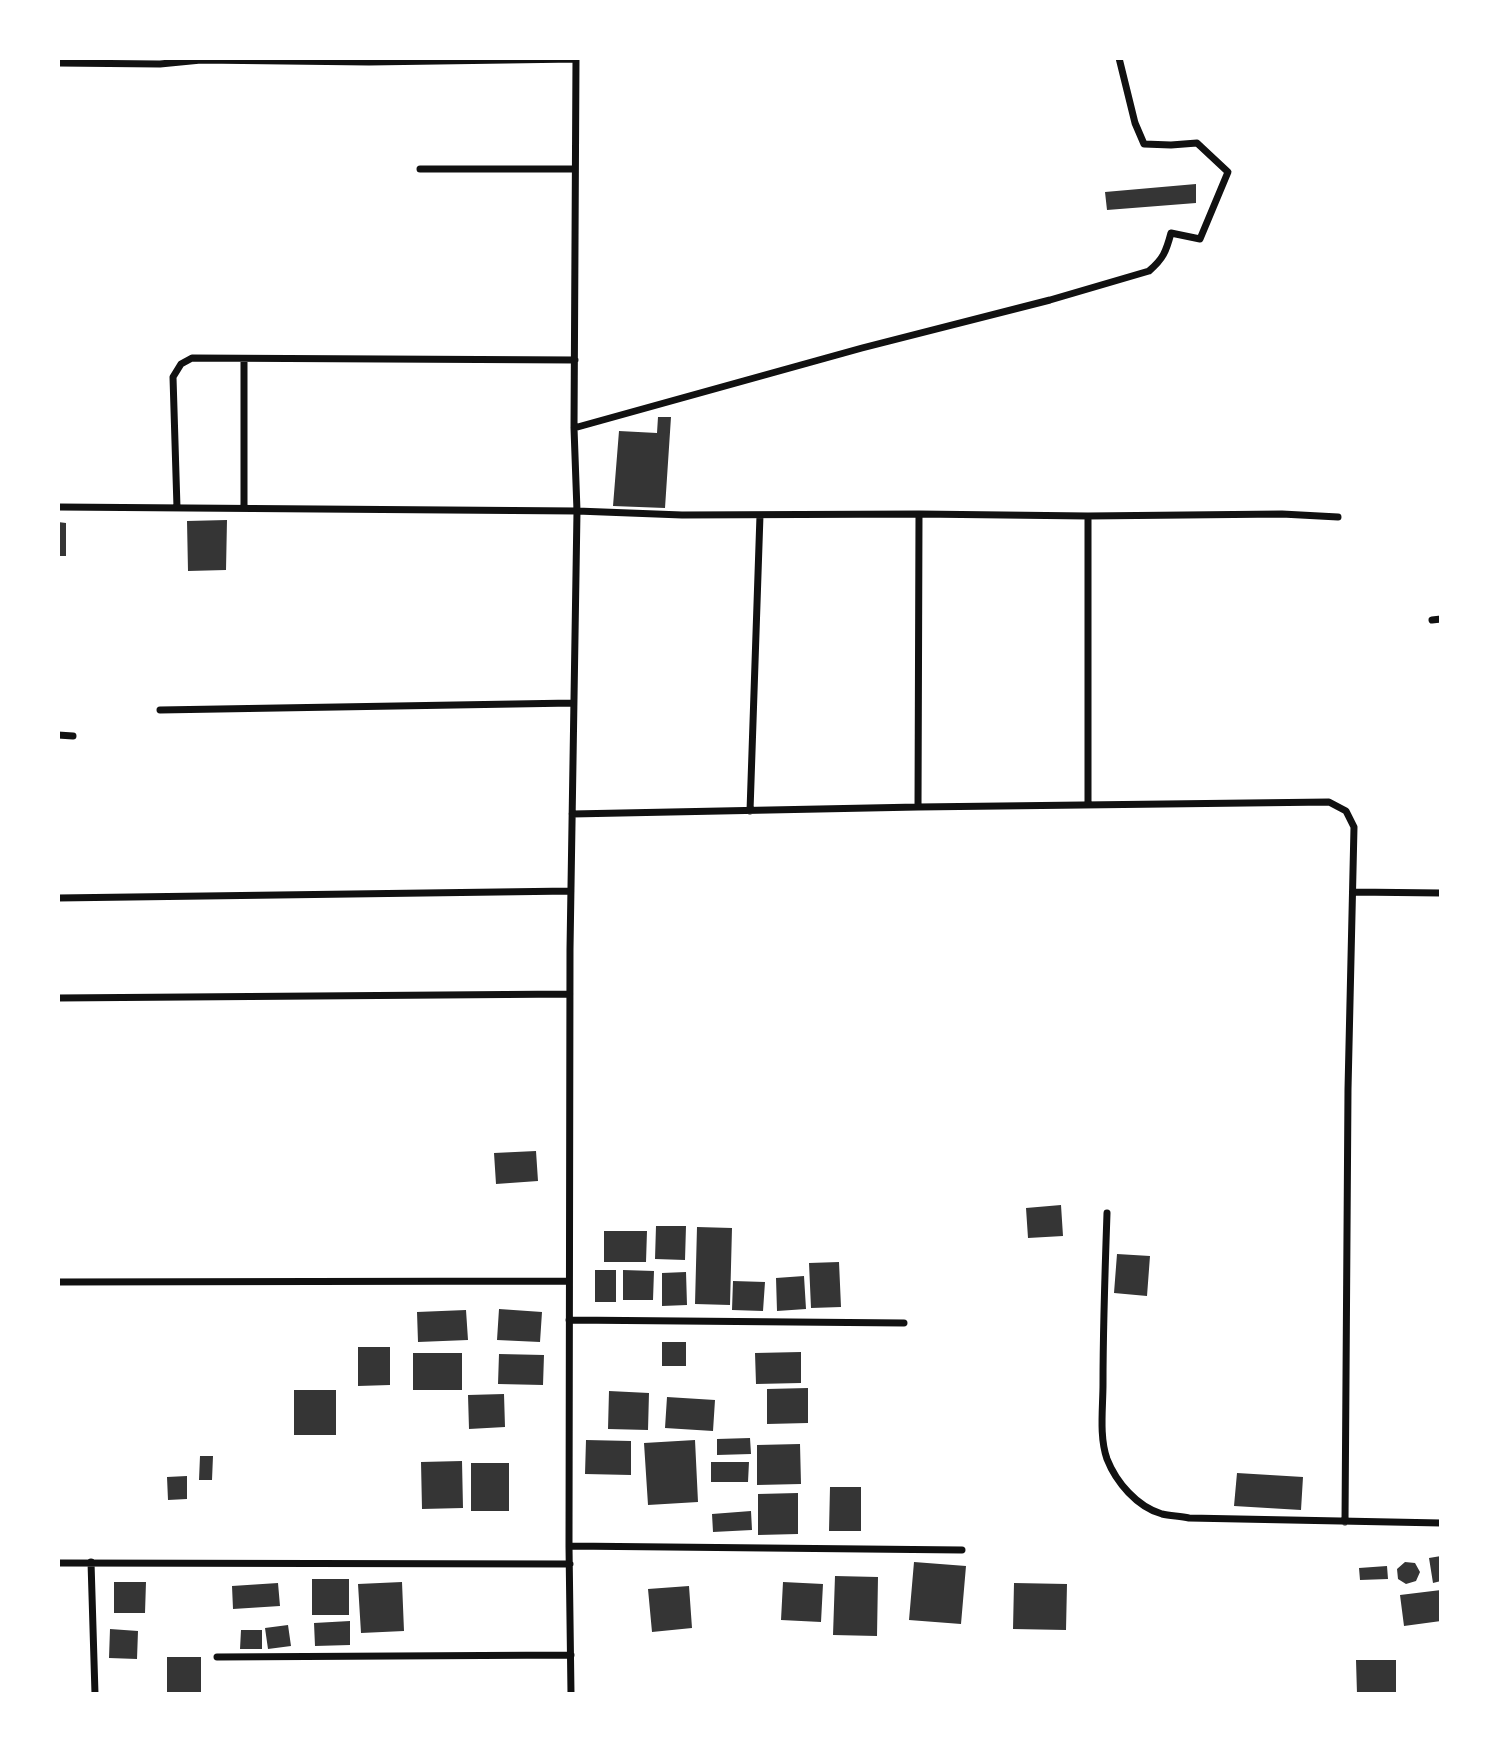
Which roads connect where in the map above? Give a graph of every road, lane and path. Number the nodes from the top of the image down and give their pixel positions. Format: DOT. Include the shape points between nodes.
graph roads {
  1 [pos="576,58"];
  2 [pos="1119,58"];
  3 [pos="58,62"];
  4 [pos="420,169"];
  5 [pos="575,169"];
  6 [pos="244,359"];
  7 [pos="575,360"];
  8 [pos="574,428"];
  9 [pos="58,507"];
  10 [pos="177,508"];
  11 [pos="244,508"];
  12 [pos="576,511"];
  13 [pos="919,514"];
  14 [pos="760,515"];
  15 [pos="1088,516"];
  16 [pos="1338,517"];
  17 [pos="1432,620"];
  18 [pos="1441,620"];
  19 [pos="573,703"];
  20 [pos="160,710"];
  21 [pos="58,735"];
  22 [pos="73,736"];
  23 [pos="1088,805"];
  24 [pos="918,807"];
  25 [pos="750,811"];
  26 [pos="572,814"];
  27 [pos="571,891"];
  28 [pos="1353,892"];
  29 [pos="1441,893"];
  30 [pos="58,898"];
  31 [pos="570,994"];
  32 [pos="58,998"];
  33 [pos="1107,1213"];
  34 [pos="569,1281"];
  35 [pos="58,1282"];
  36 [pos="569,1320"];
  37 [pos="904,1323"];
  38 [pos="1345,1522"];
  39 [pos="1441,1523"];
  40 [pos="569,1546"];
  41 [pos="962,1550"];
  42 [pos="91,1562"];
  43 [pos="58,1563"];
  44 [pos="570,1564"];
  45 [pos="571,1655"];
  46 [pos="217,1657"];
  47 [pos="95,1694"];
  48 [pos="571,1694"];
  1 -- 3 [label="street"];
  1 -- 5 [label="street"];
  2 -- 8 [label="street" via="1144,144 1197,143 1228,172 1200,239 1171,233 1161,260 1149,271"];
  4 -- 5 [label="street"];
  5 -- 7 [label="street"];
  6 -- 7 [label="street"];
  6 -- 10 [label="street" via="192,358 181,364 173,377"];
  6 -- 11 [label="street"];
  7 -- 8 [label="street"];
  8 -- 12 [label="street"];
  9 -- 10 [label="street"];
  10 -- 11 [label="street"];
  11 -- 12 [label="street"];
  12 -- 14 [label="street"];
  12 -- 19 [label="street"];
  13 -- 14 [label="street"];
  13 -- 15 [label="street"];
  13 -- 24 [label="street"];
  14 -- 25 [label="street"];
  15 -- 16 [label="street"];
  15 -- 23 [label="street"];
  17 -- 18 [label="street"];
  19 -- 20 [label="street"];
  19 -- 26 [label="street"];
  21 -- 22 [label="street"];
  23 -- 24 [label="street"];
  23 -- 28 [label="street" via="1329,802 1346,811 1354,827"];
  24 -- 25 [label="street"];
  25 -- 26 [label="street"];
  26 -- 27 [label="street"];
  27 -- 30 [label="street"];
  27 -- 31 [label="street"];
  28 -- 29 [label="street"];
  28 -- 38 [label="street"];
  31 -- 32 [label="street"];
  31 -- 34 [label="street"];
  33 -- 38 [label="street" via="1102,1438 1116,1476 1143,1504 1161,1513 1188,1518"];
  34 -- 35 [label="street"];
  34 -- 36 [label="street"];
  36 -- 37 [label="street"];
  36 -- 40 [label="street"];
  38 -- 39 [label="street"];
  40 -- 41 [label="street"];
  40 -- 44 [label="street"];
  42 -- 43 [label="street"];
  42 -- 44 [label="street"];
  42 -- 47 [label="street"];
  44 -- 45 [label="street"];
  45 -- 46 [label="street"];
  45 -- 48 [label="street"];
}
